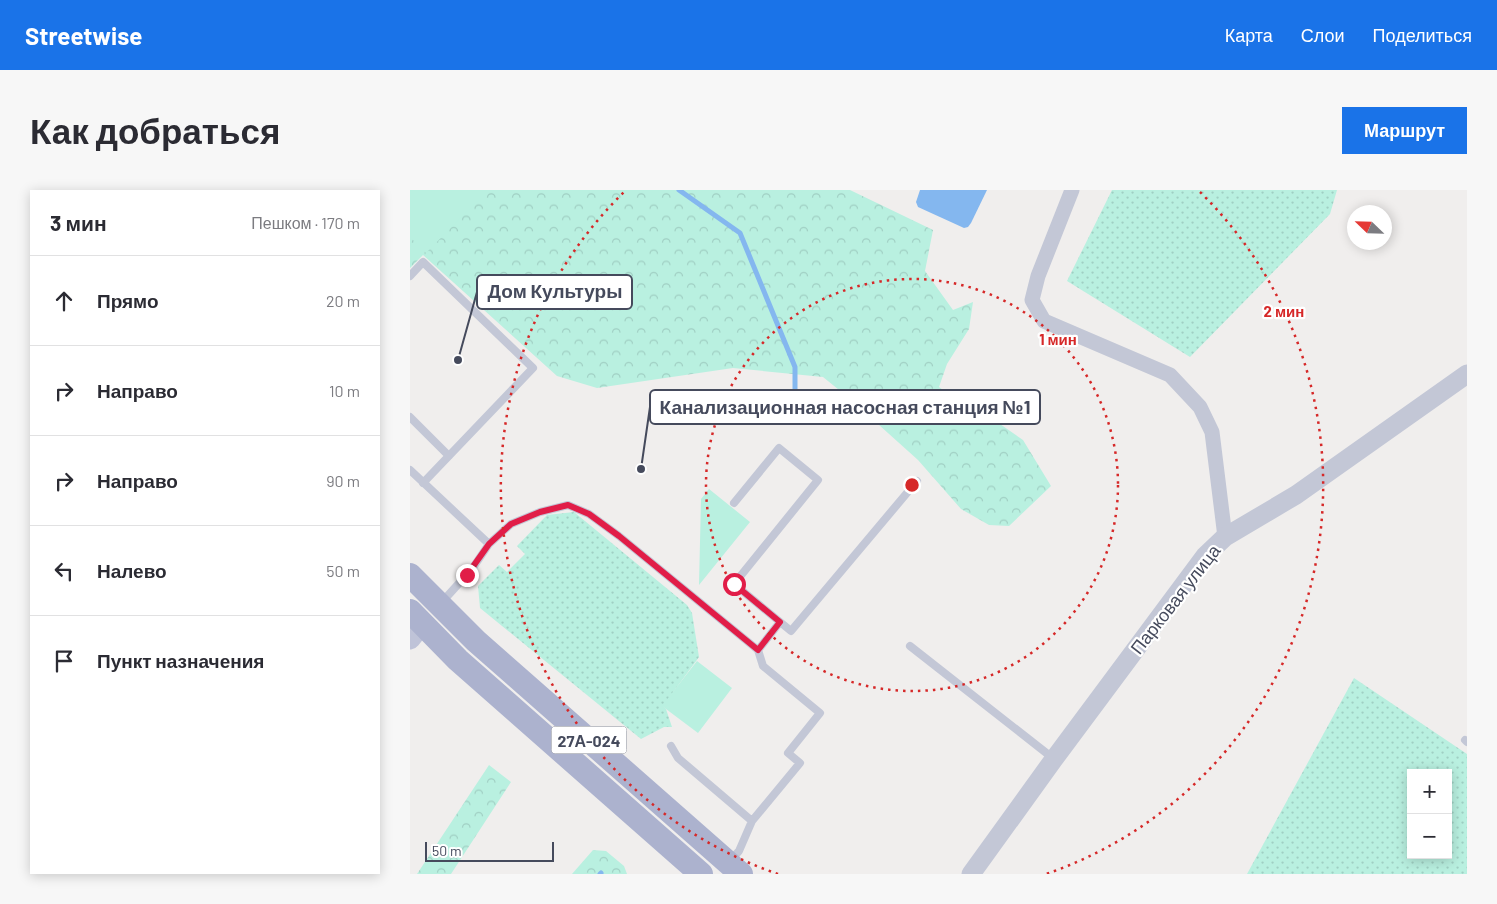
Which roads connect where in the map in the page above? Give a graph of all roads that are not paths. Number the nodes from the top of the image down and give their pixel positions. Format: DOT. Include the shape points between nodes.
graph roads {
  1 [pos="1072,190"];
  2 [pos="410,276"];
  3 [pos="1467,374"];
  4 [pos="410,418"];
  5 [pos="449,456"];
  6 [pos="410,470"];
  7 [pos="917,481"];
  8 [pos="423,483"];
  9 [pos="734,503"];
  10 [pos="1225,537"];
  11 [pos="489,544"];
  12 [pos="410,575"];
  13 [pos="440,604"];
  14 [pos="780,622"];
  15 [pos="414,625"];
  16 [pos="910,646"];
  17 [pos="758,650"];
  18 [pos="670,746"];
  19 [pos="1054,759"];
  20 [pos="752,821"];
  21 [pos="735,868"];
  22 [pos="700,874"];
  23 [pos="971,874"];
  1 -- 10 [label="street" via="1038,276 1032,300 1044,321 1170,375 1200,407 1212,432"];
  2 -- 5 [label="lane" via="423,262 533,368"];
  3 -- 10 [label="street, Парковая улица" via="1296,495"];
  4 -- 5 [label="lane"];
  5 -- 8 [label="lane"];
  6 -- 8 [label="lane"];
  7 -- 14 [label="lane" via="791,631"];
  8 -- 11 [label="lane"];
  9 -- 14 [label="lane" via="779,448 818,480 734,584"];
  10 -- 19 [label="street, Парковая улица" via="1205,556"];
  11 -- 13 [label="lane" via="472,569"];
  11 -- 17 [label="lane" via="511,524 568,505 589,514 619,536"];
  12 -- 13 [label="main road, 27А-024"];
  13 -- 15 [label="main road"];
  13 -- 21 [label="main road, 27А-024" via="488,651"];
  14 -- 17 [label="lane"];
  15 -- 22 [label="main road, 27А-024"];
  16 -- 19 [label="lane"];
  17 -- 20 [label="lane" via="763,666 820,713 788,753 800,763"];
  18 -- 20 [label="lane" via="678,758"];
  19 -- 23 [label="street, Парковая улица"];
  20 -- 21 [label="lane"];
}
